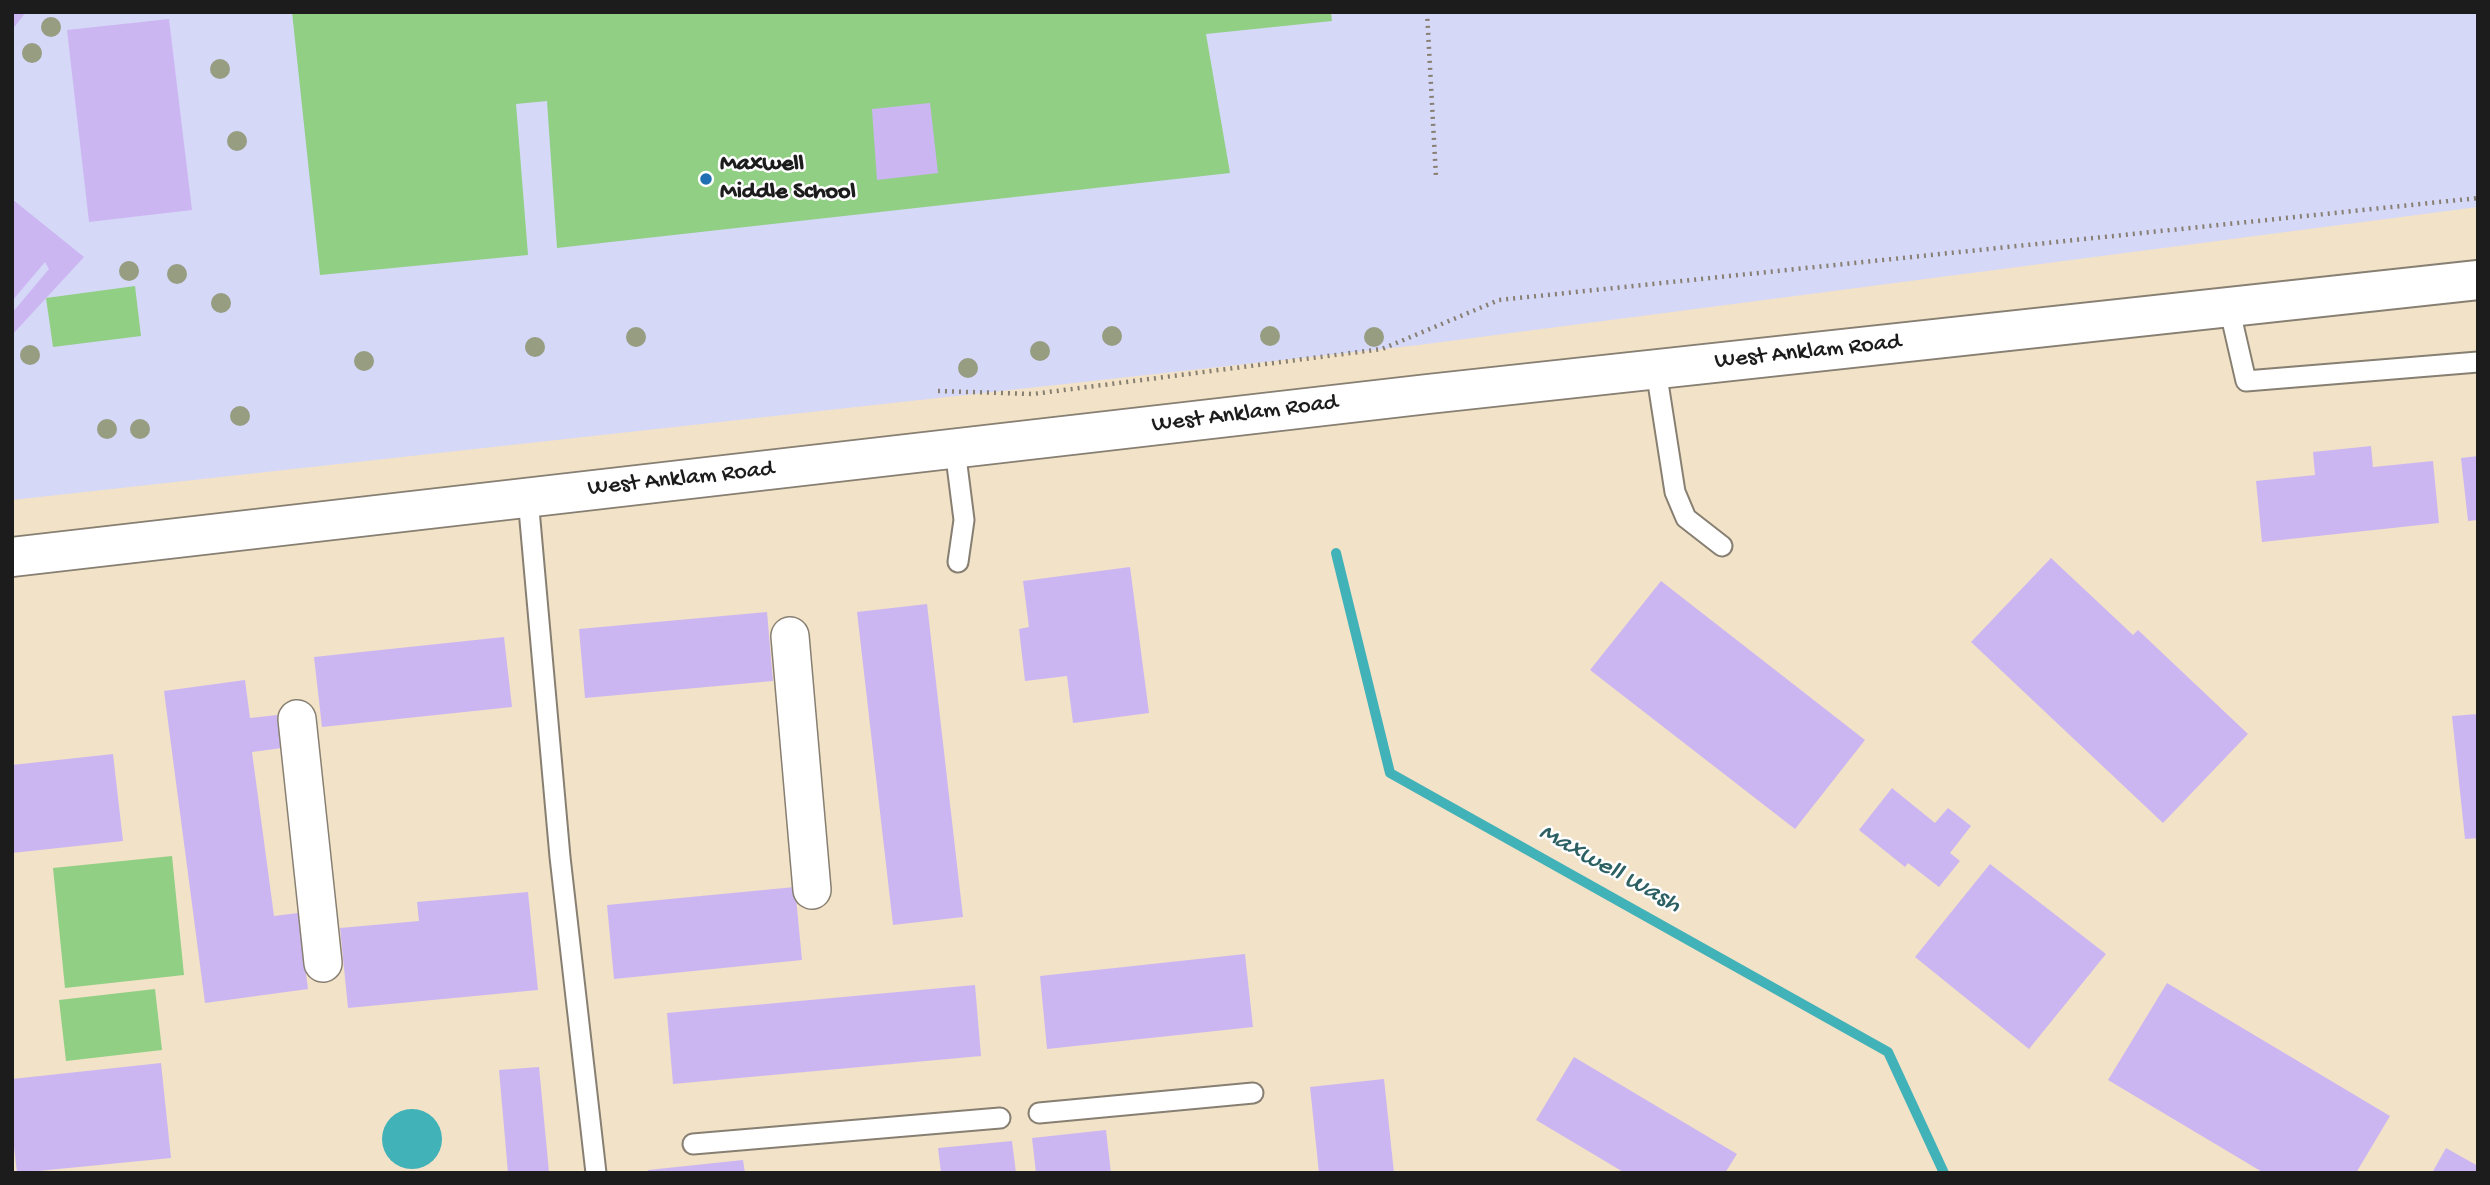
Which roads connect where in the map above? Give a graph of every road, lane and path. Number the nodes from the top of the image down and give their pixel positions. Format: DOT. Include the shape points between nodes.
graph roads {
  1 [pos="1427,12"];
  2 [pos="1436,177"];
  3 [pos="2478,198"];
  4 [pos="2478,280"];
  5 [pos="2229,307"];
  6 [pos="2478,362"];
  7 [pos="1656,370"];
  8 [pos="938,391"];
  9 [pos="955,449"];
  10 [pos="528,498"];
  11 [pos="1722,546"];
  12 [pos="12,556"];
  13 [pos="958,562"];
  14 [pos="790,636"];
  15 [pos="297,719"];
  16 [pos="811,890"];
  17 [pos="323,963"];
  18 [pos="1253,1093"];
  19 [pos="1039,1113"];
  20 [pos="1000,1118"];
  21 [pos="693,1144"];
  22 [pos="596,1173"];
  1 -- 2 [label="path"];
  3 -- 8 [label="path" via="1500,300 1382,349 1033,394"];
  4 -- 5 [label="main road, West Anklam Road"];
  5 -- 6 [label="lane" via="2246,381"];
  5 -- 7 [label="main road, West Anklam Road"];
  7 -- 9 [label="main road, West Anklam Road"];
  7 -- 11 [label="lane" via="1675,492 1686,518"];
  9 -- 10 [label="main road, West Anklam Road"];
  9 -- 13 [label="lane" via="964,520"];
  10 -- 12 [label="main road, West Anklam Road"];
  10 -- 22 [label="lane" via="560,857"];
  14 -- 16 [label="street"];
  15 -- 17 [label="street"];
  18 -- 19 [label="lane"];
  20 -- 21 [label="lane"];
}
